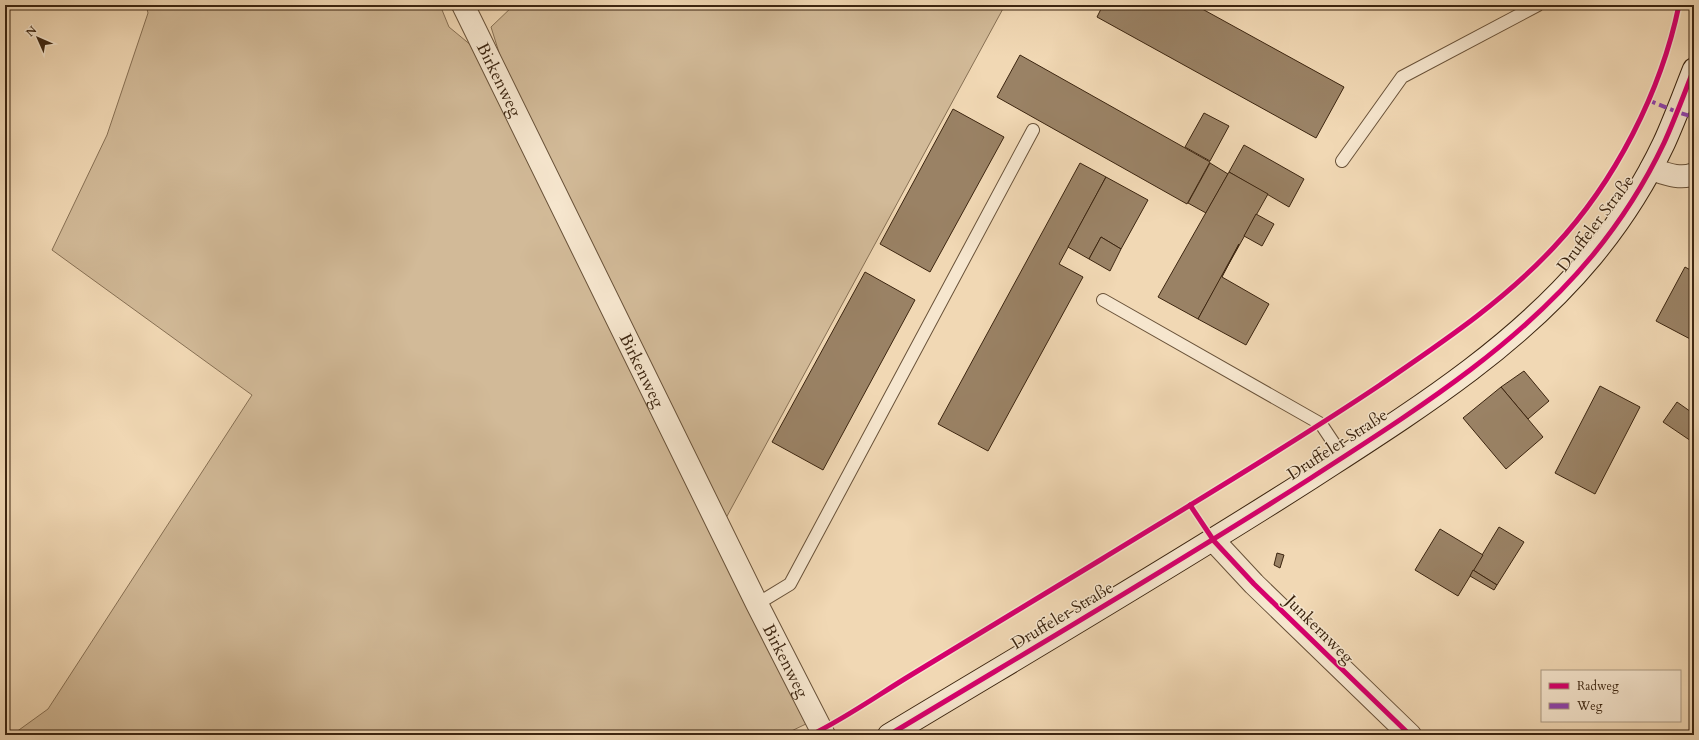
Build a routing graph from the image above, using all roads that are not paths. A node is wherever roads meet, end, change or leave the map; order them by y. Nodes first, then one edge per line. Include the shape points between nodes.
1 (463, 5) edge
2 (1538, 5) edge
3 (1694, 69) edge
4 (1033, 130) dead end
5 (1342, 161) dead end
6 (1651, 169) junction
7 (1694, 174) edge
8 (1103, 300) dead end
9 (1343, 457) junction
10 (1214, 541) junction
11 (757, 604) junction
12 (824, 735) edge
13 (889, 735) edge
14 (1410, 735) edge

1 - 11 street, Birkenweg
2 - 5 lane via 1402,77
3 - 6 street, Druffeler Straße
4 - 11 lane via 790,584
6 - 7 street via 1670,175
6 - 9 street, Druffeler Straße via 1626,210 1592,256 1546,306 1508,342 1447,388
8 - 9 lane via 1322,424
9 - 10 street, Druffeler Straße
10 - 13 street, Druffeler Straße
10 - 14 street, Junkernweg via 1254,584
11 - 12 street, Birkenweg

